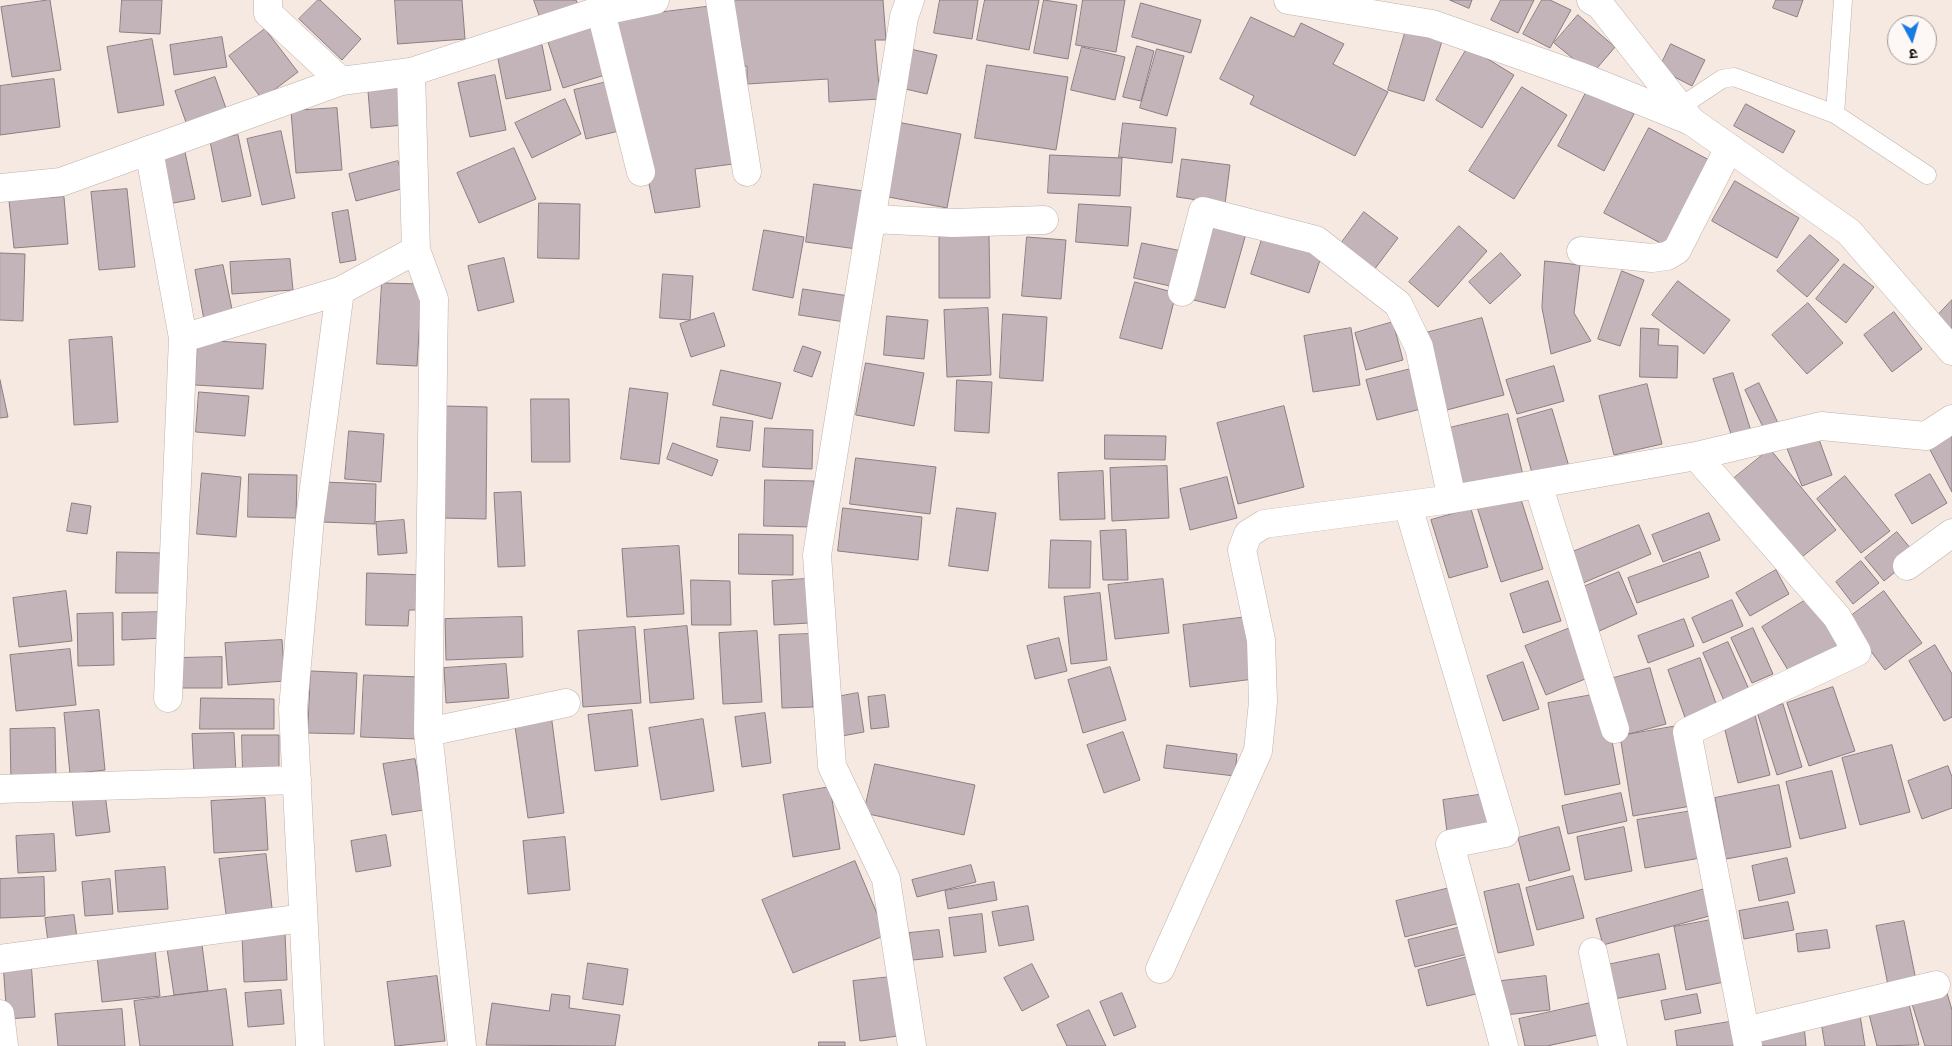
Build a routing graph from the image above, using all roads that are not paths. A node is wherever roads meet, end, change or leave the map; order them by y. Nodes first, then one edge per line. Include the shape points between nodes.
1 (268, 0) edge
2 (655, 0) edge
3 (720, 0) edge
4 (910, 0) edge
5 (1288, 0) edge
6 (1591, 0) edge
7 (1843, 0) edge
8 (601, 12) junction
9 (411, 72) junction
10 (341, 82) junction
11 (1686, 114) junction
12 (1835, 114) junction
13 (1729, 148) junction
14 (148, 150) junction
15 (641, 172) dead end
16 (747, 172) dead end
17 (1927, 175) dead end
18 (0, 188) edge
19 (872, 219) junction
20 (1044, 220) dead end
21 (416, 250) junction
22 (1581, 251) dead end
23 (340, 291) junction
24 (1182, 292) dead end
25 (183, 338) junction
26 (1952, 351) edge
27 (1952, 419) edge
28 (1696, 456) junction
29 (1538, 484) junction
30 (1452, 499) junction
31 (1408, 506) junction
32 (1952, 533) edge
33 (1907, 566) dead end
34 (168, 698) dead end
35 (566, 702) dead end
36 (1615, 729) dead end
37 (428, 732) junction
38 (297, 780) junction
39 (0, 788) edge
40 (303, 918) junction
41 (1594, 952) dead end
42 (0, 959) edge
43 (1160, 969) dead end
44 (1936, 985) dead end
45 (1746, 1038) edge
46 (310, 1046) edge
47 (462, 1046) edge
48 (912, 1046) edge
49 (1504, 1046) edge
50 (1613, 1046) edge

1 - 10 street via 268,13
2 - 8 street
3 - 16 street
4 - 19 street via 904,17
5 - 11 street via 1432,24
6 - 11 street via 1600,5
7 - 12 lane
8 - 9 street
8 - 15 street
9 - 10 street
9 - 21 street
10 - 14 street
11 - 12 lane via 1722,79 1734,77
11 - 13 street
12 - 17 lane
13 - 22 street via 1677,250 1667,256 1652,258
13 - 26 street via 1849,232
14 - 18 street via 61,182
14 - 25 street
19 - 20 street via 953,223
19 - 48 street via 817,555 832,766 886,879
21 - 23 street
21 - 37 street via 434,299
23 - 25 street
23 - 38 street via 310,518 294,709
24 - 30 street via 1203,211 1316,240 1398,304 1419,347
25 - 34 street
27 - 28 street via 1926,436 1821,426
28 - 29 street
28 - 45 street via 1837,617 1857,652 1688,732
29 - 30 street
29 - 36 street
30 - 31 street
31 - 43 street via 1264,524 1248,534 1242,550 1261,640 1263,702 1258,750
31 - 49 street via 1505,834 1450,844
32 - 33 street
35 - 37 street
37 - 47 street
38 - 39 street
38 - 40 street
40 - 42 street
40 - 46 street
41 - 50 street
44 - 45 street

